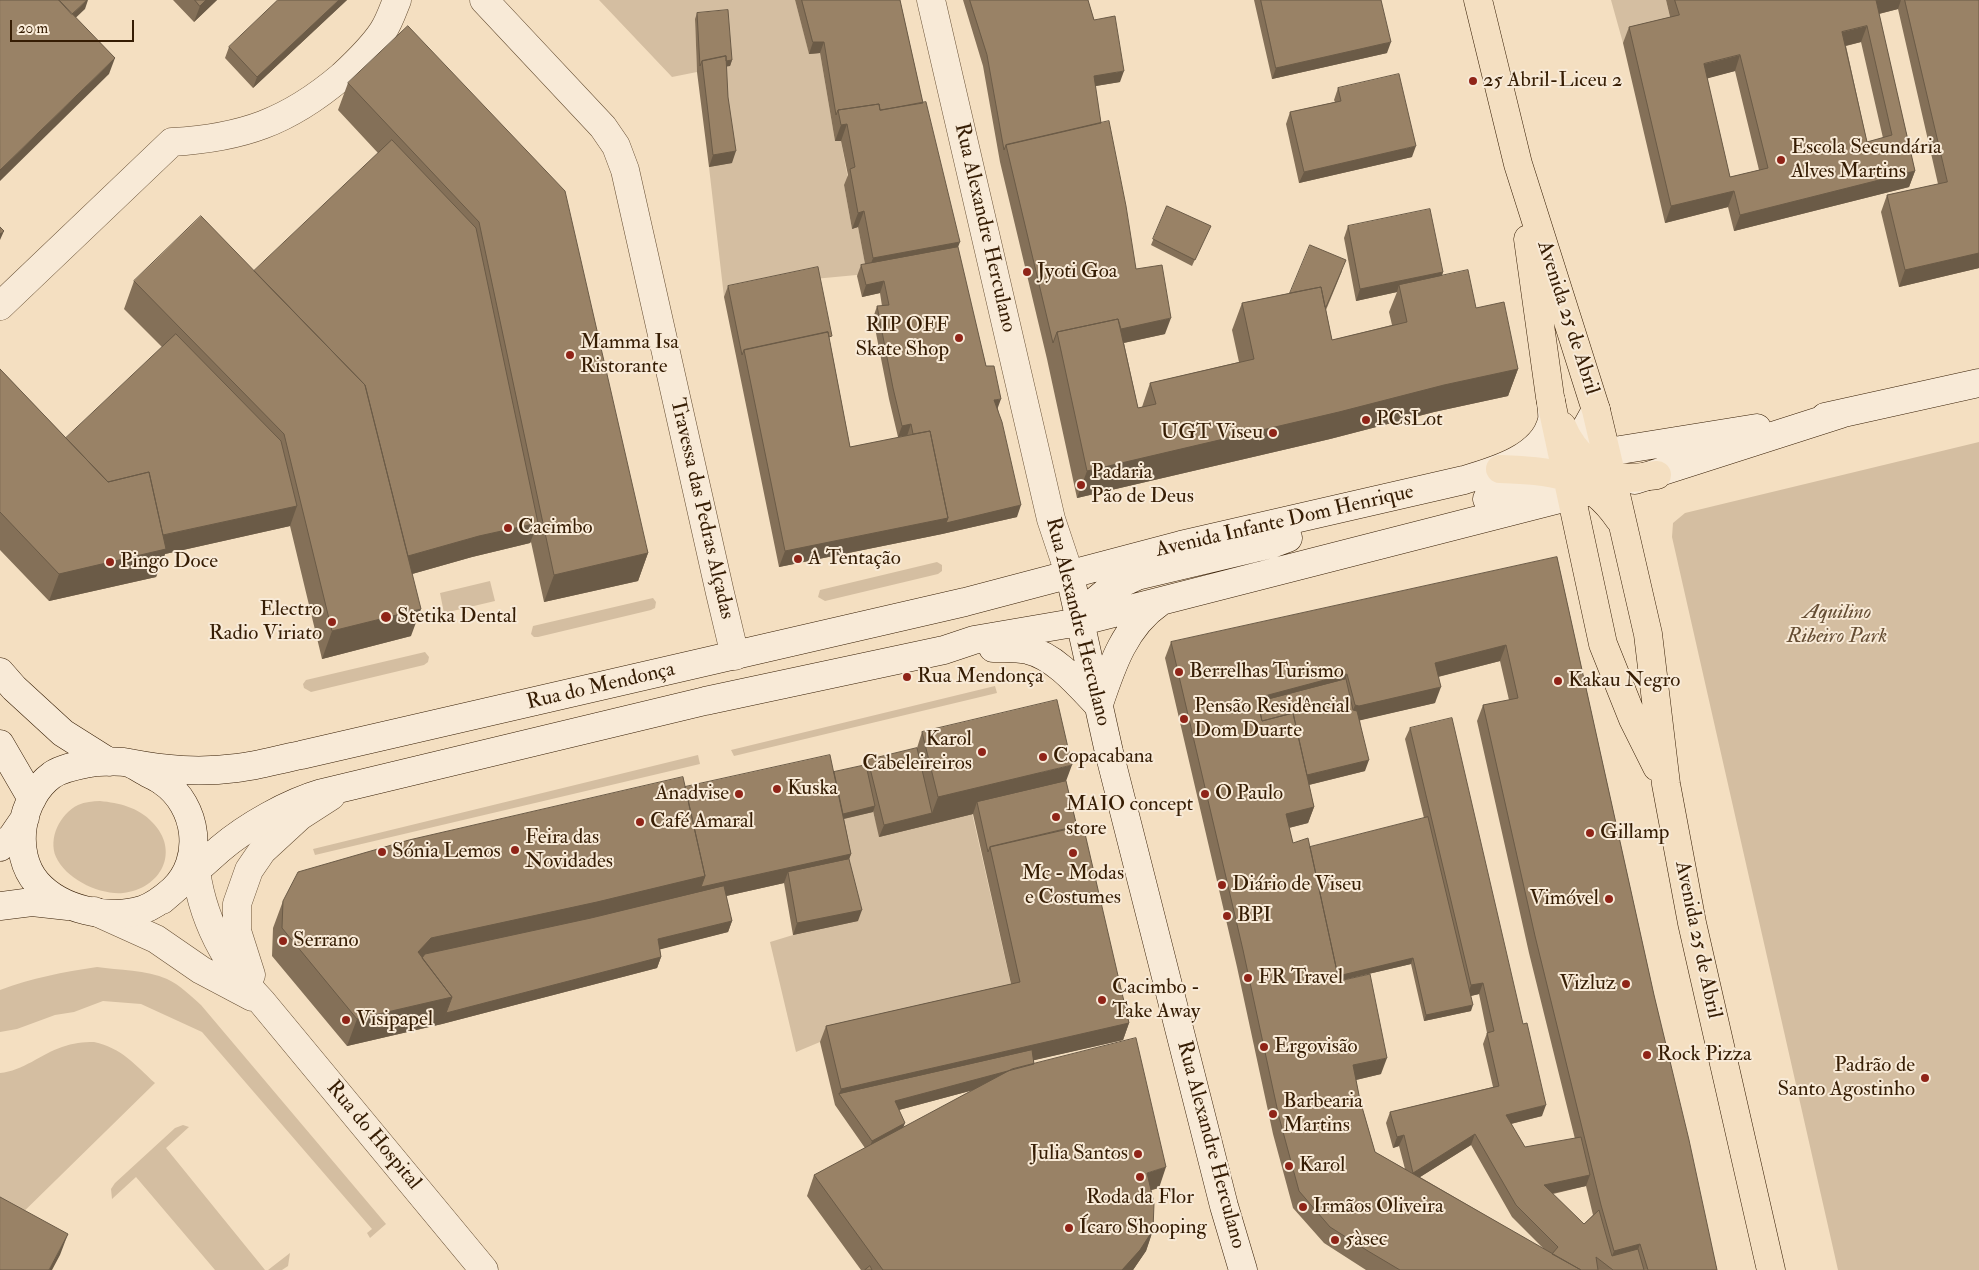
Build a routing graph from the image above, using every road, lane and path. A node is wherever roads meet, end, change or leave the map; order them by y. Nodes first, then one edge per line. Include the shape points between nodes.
1 (397, 0) edge
2 (484, 0) edge
3 (931, 0) edge
4 (1478, 0) edge
5 (1518, 164) junction
6 (0, 306) edge
7 (1979, 383) edge
8 (1550, 397) junction
9 (1596, 410) junction
10 (1841, 414) junction
11 (1654, 445) junction
12 (1500, 469) junction
13 (1583, 471) junction
14 (1657, 475) junction
15 (1540, 504) junction
16 (1351, 506) junction
17 (1622, 524) junction
18 (1582, 545) junction
19 (1280, 570) junction
20 (1070, 576) junction
21 (1161, 600) junction
22 (1080, 622) junction
23 (944, 650) junction
24 (735, 656) junction
25 (0, 672) edge
26 (1098, 705) junction
27 (0, 744) edge
28 (119, 762) junction
29 (1666, 784) junction
30 (347, 786) junction
31 (28, 808) junction
32 (0, 847) edge
33 (195, 860) junction
34 (0, 906) edge
35 (84, 909) junction
36 (262, 1002) junction
37 (484, 1270) edge
38 (1243, 1270) edge
39 (1771, 1270) edge

1 - 6 main road via 383,31 355,64 318,96 258,128 232,135 172,142
2 - 24 main road, Travessa das Pedras Alçadas via 603,127 616,146 625,170
3 - 20 main road, Rua Alexandre Herculano via 1051,519
4 - 5 main road, Avenida 25 de Abril
5 - 8 main road, Avenida 25 de Abril
5 - 9 main road, Avenida 25 de Abril
7 - 10 main road, Avenida Infante Dom Henrique
8 - 12 main road, Avenida Infante Dom Henrique via 1552,419 1544,438 1525,456
8 - 13 main road, Avenida 25 de Abril
9 - 11 main road via 1616,438
9 - 13 main road, Avenida 25 de Abril
10 - 11 main road, Avenida Infante Dom Henrique
10 - 14 main road, Avenida Infante Dom Henrique
11 - 13 main road, Avenida Infante Dom Henrique
12 - 13 main road, Avenida Infante Dom Henrique
12 - 16 main road, Avenida Infante Dom Henrique
13 - 14 main road, Avenida Infante Dom Henrique
13 - 15 main road, Avenida Infante Dom Henrique
13 - 17 main road, Avenida 25 de Abril
13 - 18 main road, Avenida 25 de Abril
13 - 19 main road, Avenida Infante Dom Henrique via 1375,530
14 - 17 main road via 1634,488 1627,497
15 - 18 main road via 1564,516
15 - 19 main road, Avenida Infante Dom Henrique
16 - 20 main road, Avenida Infante Dom Henrique via 1181,545
16 - 22 main road via 1305,531 1272,544 1136,576 1111,588 1093,602
17 - 29 main road, Avenida 25 de Abril via 1648,634
18 - 29 main road, Avenida 25 de Abril via 1603,644 1633,719
19 - 21 main road, Avenida Infante Dom Henrique
20 - 22 main road, Rua Alexandre Herculano
20 - 24 main road, Rua do Mendonça
21 - 22 main road, Avenida Infante Dom Henrique
21 - 26 main road via 1146,611 1127,636
22 - 23 main road, Rua do Mendonça via 974,640
22 - 26 main road, Rua Alexandre Herculano
23 - 26 main road, Rua do Mendonça via 1012,647 1030,650 1070,676
23 - 30 main road, Rua do Mendonça via 704,701
24 - 28 main road, Rua do Mendonça via 237,768 166,770
25 - 28 main road via 63,733
26 - 38 main road, Rua Alexandre Herculano
27 - 31 main road
28 - 31 main road via 95,762 53,774 35,792
28 - 33 main road via 164,781 177,796 192,824
29 - 39 main road, Avenida 25 de Abril via 1692,923
30 - 33 main road via 311,796 279,810 221,848
30 - 36 main road, Rua do Mendonça via 300,816 262,851 249,870 237,904 236,931
31 - 32 main road via 12,837
31 - 35 main road via 22,832 25,863 36,882 54,898
33 - 35 main road via 176,887 162,900 140,910 115,913
33 - 36 main road, Rua do Hospital via 203,903 219,943 242,981
34 - 35 main road via 32,902
35 - 36 main road, Rua do Hospital via 156,940 201,970
36 - 37 main road, Rua do Hospital

